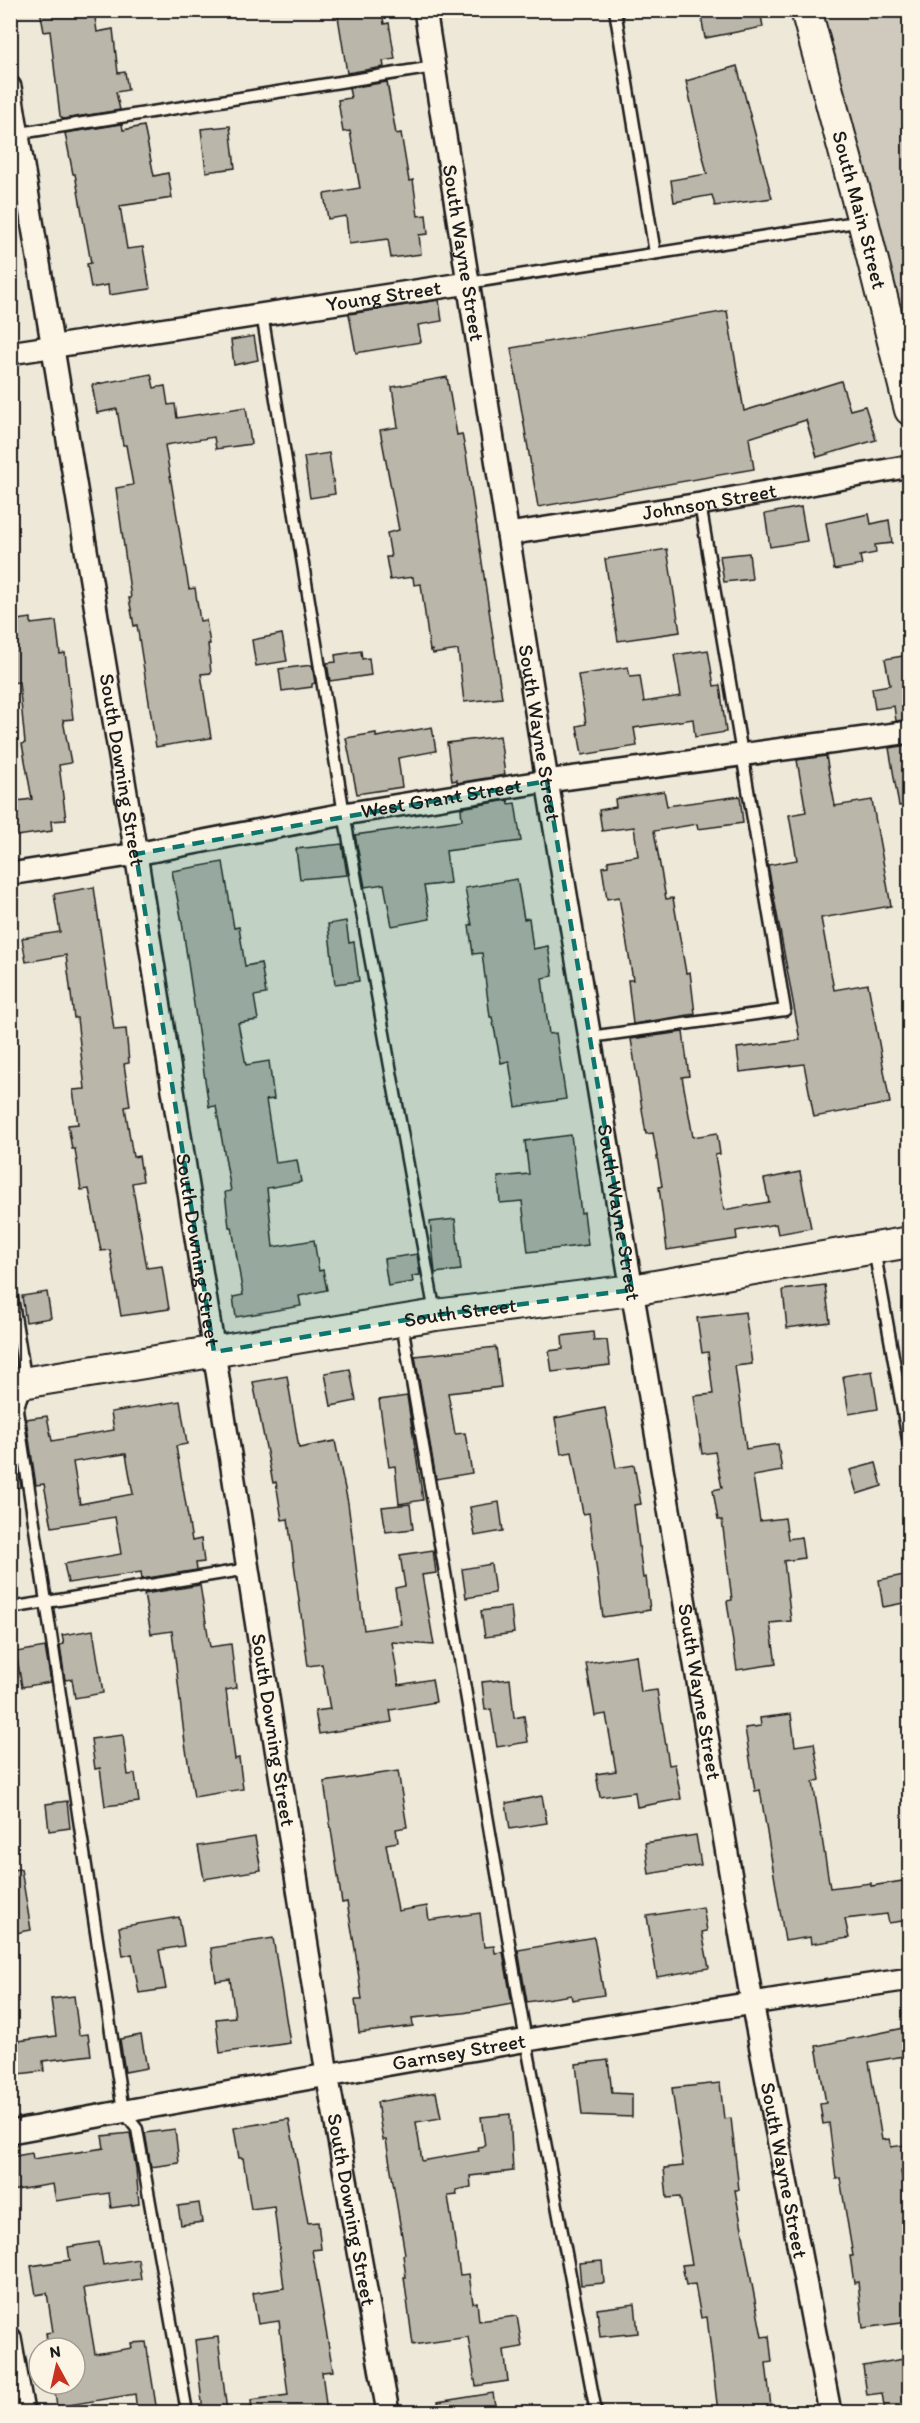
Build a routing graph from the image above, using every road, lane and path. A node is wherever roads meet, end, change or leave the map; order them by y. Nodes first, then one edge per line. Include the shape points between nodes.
1 (425, 10) edge
2 (615, 10) edge
3 (806, 10) edge
4 (434, 67) junction
5 (10, 87) edge
6 (14, 134) edge
7 (862, 221) junction
8 (655, 253) junction
9 (468, 282) junction
10 (262, 314) junction
11 (53, 346) junction
12 (10, 353) edge
13 (909, 410) edge
14 (909, 466) edge
15 (700, 504) junction
16 (508, 534) junction
17 (909, 732) edge
18 (743, 754) junction
19 (547, 781) junction
20 (344, 814) junction
21 (136, 854) junction
22 (10, 874) edge
23 (590, 1036) junction
24 (909, 1242) edge
25 (874, 1248) junction
26 (10, 1285) edge
27 (632, 1290) junction
28 (436, 1315) junction
29 (402, 1321) junction
30 (214, 1352) junction
31 (18, 1384) edge
32 (909, 1451) edge
33 (248, 1569) junction
34 (46, 1603) junction
35 (10, 1608) edge
36 (909, 1979) edge
37 (752, 2002) junction
38 (526, 2041) junction
39 (327, 2074) junction
40 (123, 2111) junction
41 (10, 2132) edge
42 (10, 2337) edge
43 (23, 2412) edge
44 (187, 2412) edge
45 (388, 2412) edge
46 (596, 2412) edge
47 (830, 2412) edge

1 - 4 street, South Wayne Street
2 - 8 lane
3 - 7 street, South Main Street
4 - 6 lane
4 - 9 street, South Wayne Street
5 - 6 street, South Downing Street
6 - 11 street, South Downing Street
7 - 8 lane, Young Street
7 - 13 street, South Main Street
8 - 9 lane, Young Street
9 - 10 street, Young Street
9 - 16 street, South Wayne Street
10 - 11 street, Young Street
10 - 20 lane
11 - 12 street, Young Street
11 - 21 street, South Downing Street
14 - 15 street, Johnson Street
15 - 16 street, Johnson Street
15 - 18 lane
16 - 19 street, South Wayne Street
17 - 18 street, West Grant Street
18 - 19 street, West Grant Street
18 - 23 lane via 785,1010
19 - 20 street, West Grant Street
19 - 23 street, South Wayne Street
20 - 21 street, West Grant Street
20 - 28 lane
21 - 22 street, West Grant Street
21 - 30 street, South Downing Street
23 - 27 street, South Wayne Street
24 - 25 street, South Street
25 - 27 street, South Street
25 - 32 lane
26 - 31 lane
27 - 28 street, South Street
27 - 37 street, South Wayne Street
28 - 29 street, South Street
29 - 30 street, South Street
29 - 38 lane
30 - 31 street, South Street
30 - 33 street, South Downing Street
31 - 34 lane via 17,1410
33 - 34 lane
33 - 39 street, South Downing Street
34 - 35 lane
34 - 40 lane
36 - 37 street, Garnsey Street
37 - 38 street, Garnsey Street
37 - 47 street, South Wayne Street
38 - 39 street, Garnsey Street
38 - 46 lane
39 - 40 street, Garnsey Street
39 - 45 street, South Downing Street
40 - 41 street, Garnsey Street
40 - 44 lane via 137,2129
42 - 43 street

